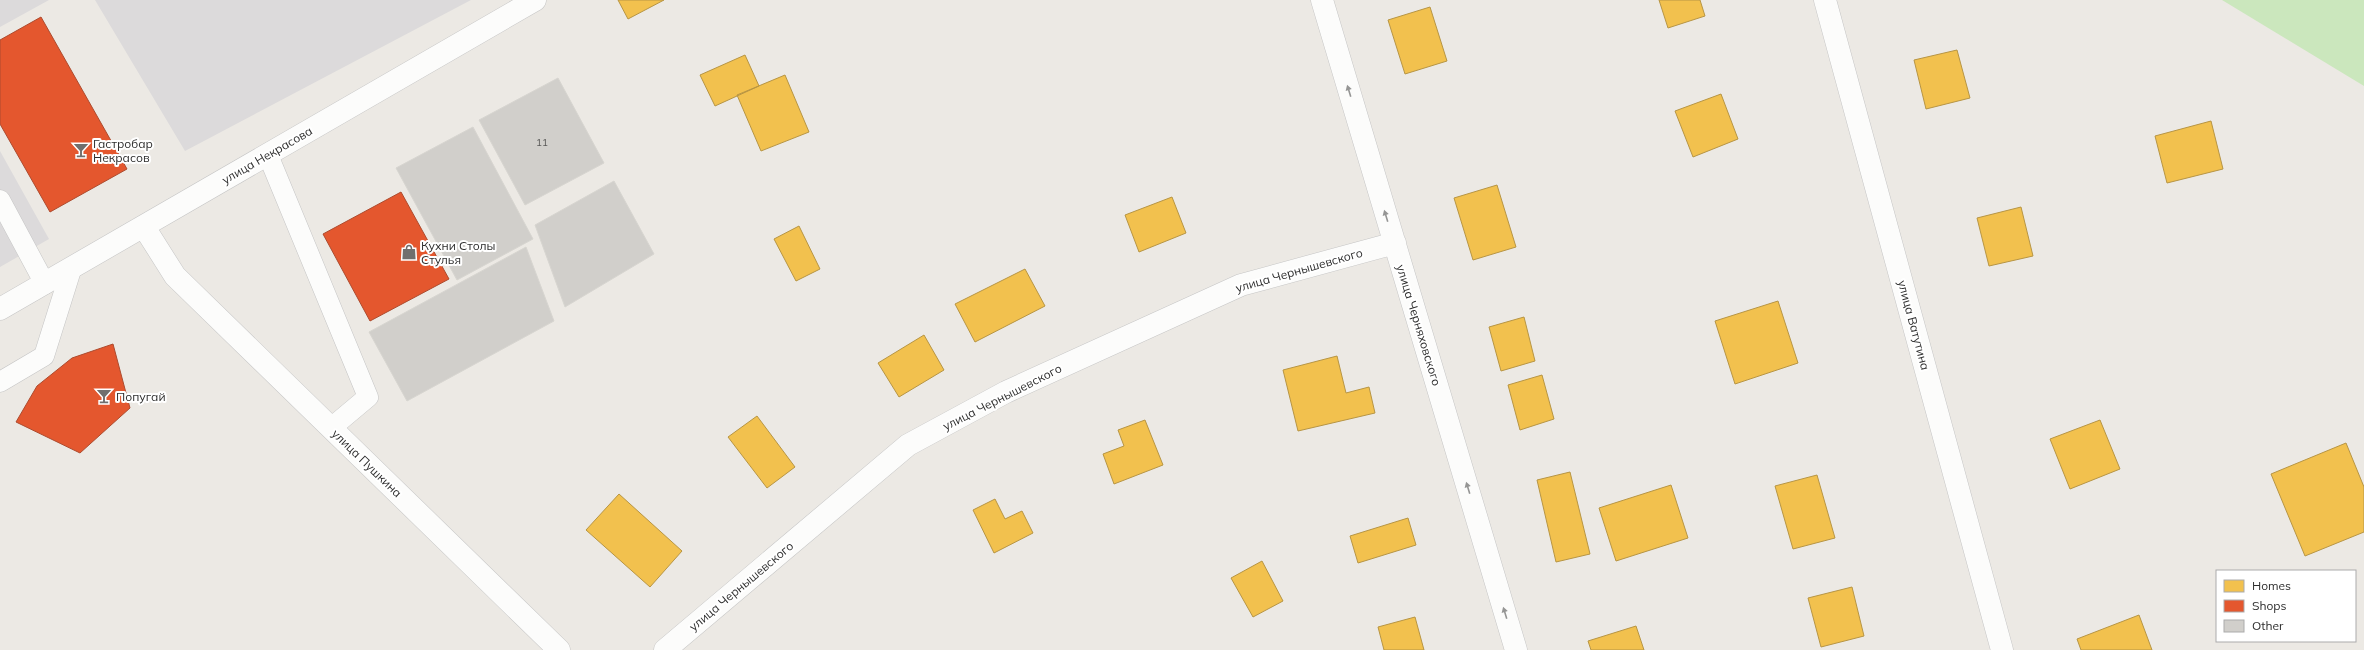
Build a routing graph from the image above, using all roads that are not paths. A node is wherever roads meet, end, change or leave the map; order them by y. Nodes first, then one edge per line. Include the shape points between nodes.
1 (534, 0) edge
2 (1322, 0) edge
3 (1825, 0) edge
4 (268, 155) junction
5 (0, 200) edge
6 (144, 227) junction
7 (1395, 243) junction
8 (71, 270) junction
9 (45, 284) junction
10 (0, 309) edge
11 (0, 382) edge
12 (331, 428) junction
13 (560, 650) edge
14 (665, 650) edge
15 (1516, 650) edge
16 (2002, 650) edge

1 - 4 street, улица Некрасова
7 -> 2 street, улица Черняховского
3 - 16 street, улица Ватутина
4 - 6 street, улица Некрасова
4 - 12 lane via 368,397
5 - 9 lane
6 - 8 street, улица Некрасова
6 - 12 street, улица Пушкина via 175,276
7 - 14 street, улица Чернышевского via 1241,285 1006,392 908,445
15 -> 7 street, улица Черняховского
8 - 9 street, улица Некрасова
8 - 11 lane via 44,356
9 - 10 street, улица Некрасова
12 - 13 street, улица Пушкина

